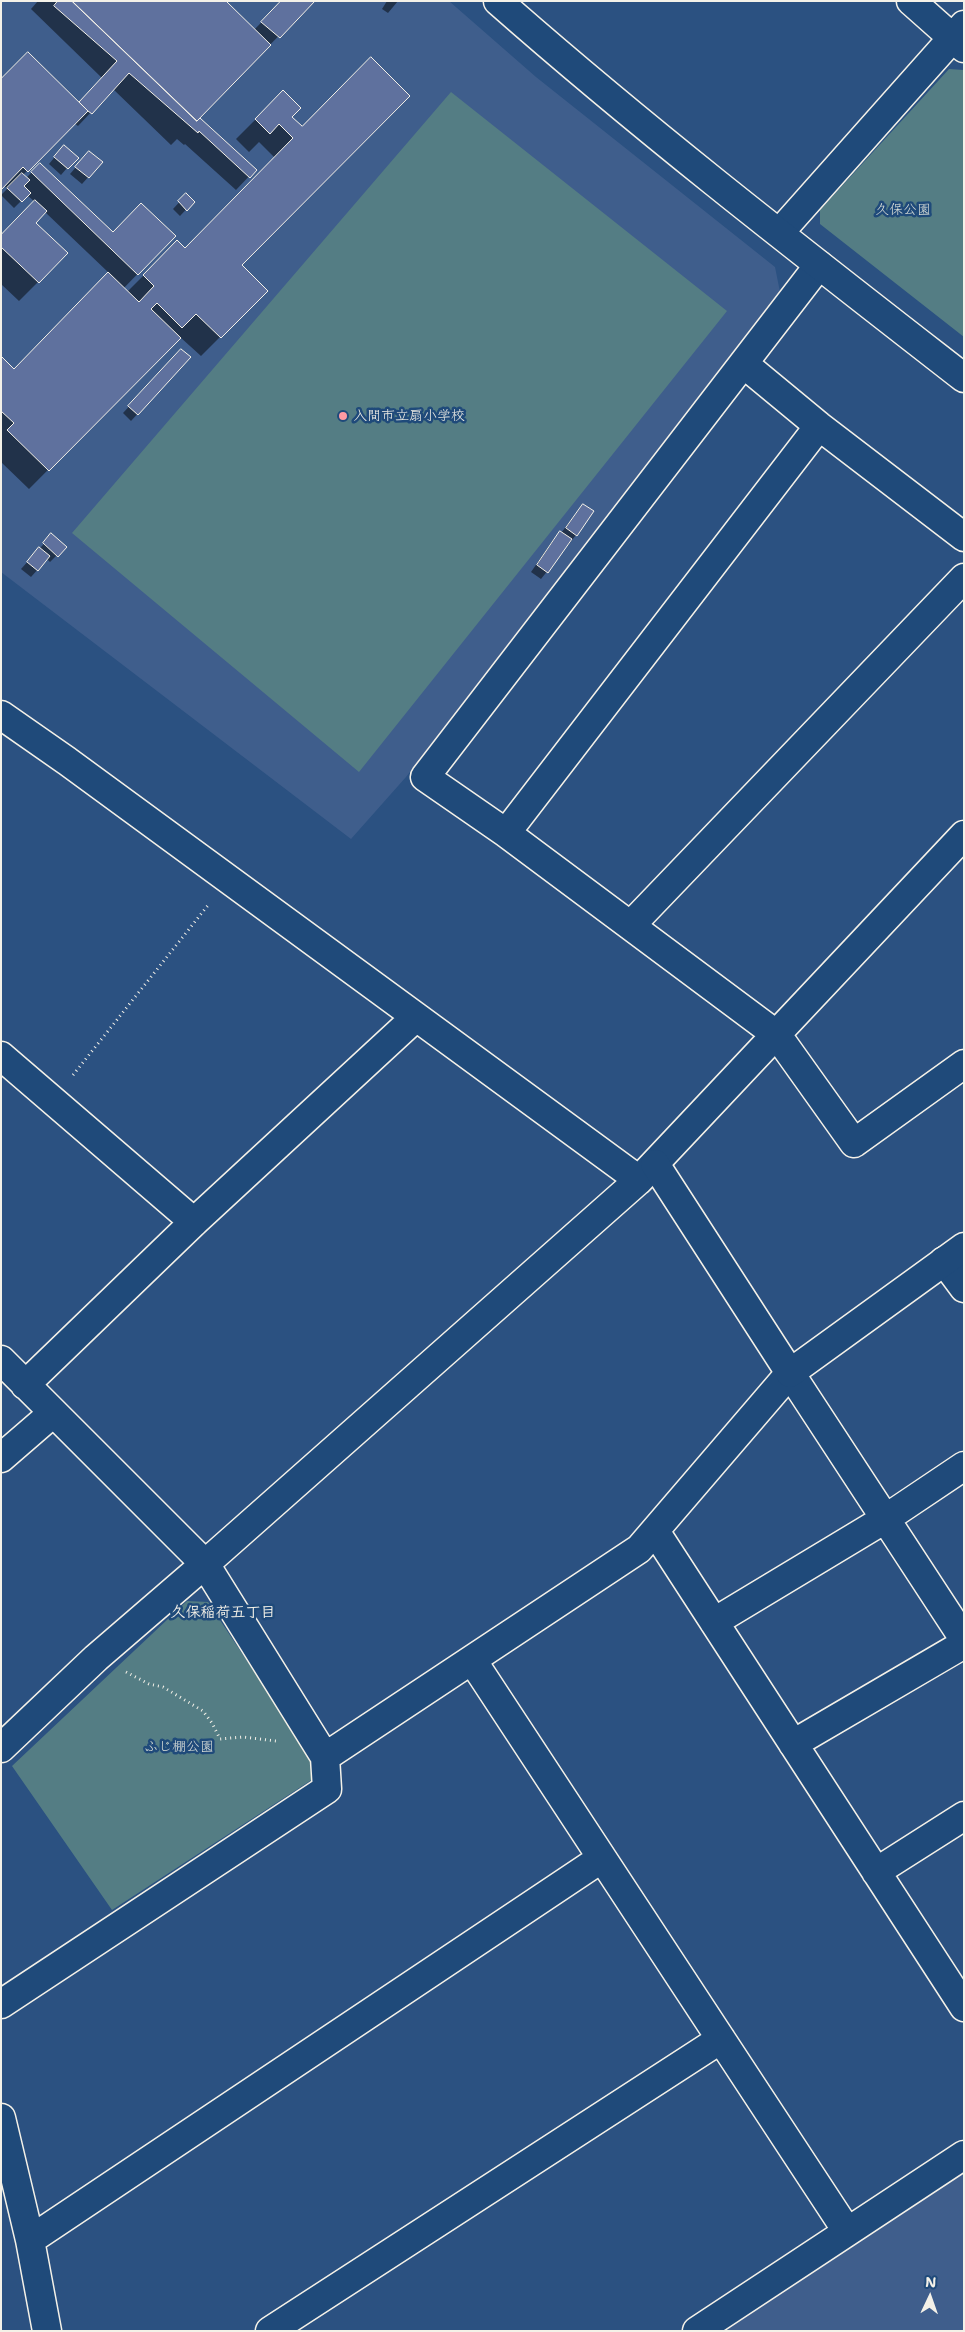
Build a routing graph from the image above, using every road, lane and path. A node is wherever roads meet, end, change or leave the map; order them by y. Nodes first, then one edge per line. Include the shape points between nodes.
1 (498, 1) edge
2 (911, 1) edge
3 (960, 37) edge
4 (780, 232) junction
5 (819, 266) junction
6 (744, 364) junction
7 (964, 378) edge
8 (819, 426) junction
9 (964, 537) edge
10 (964, 578) edge
11 (1, 715) edge
12 (506, 833) junction
13 (964, 835) edge
14 (228, 880) junction
15 (631, 925) junction
16 (416, 1018) junction
17 (777, 1035) junction
18 (1, 1056) edge
19 (964, 1064) edge
20 (54, 1101) junction
21 (647, 1172) junction
22 (194, 1222) junction
23 (954, 1254) edge
24 (964, 1288) edge
25 (1, 1360) edge
26 (790, 1373) junction
27 (25, 1385) junction
28 (53, 1413) junction
29 (1, 1458) edge
30 (964, 1466) edge
31 (885, 1519) junction
32 (655, 1531) junction
33 (205, 1564) junction
34 (714, 1622) junction
35 (964, 1639) edge
36 (964, 1644) edge
37 (96, 1658) junction
38 (472, 1660) junction
39 (793, 1744) junction
40 (1, 1748) edge
41 (322, 1751) junction
42 (964, 1816) edge
43 (602, 1858) junction
44 (876, 1872) junction
45 (960, 1995) edge
46 (1, 2004) edge
47 (721, 2040) junction
48 (1, 2118) edge
49 (964, 2155) edge
50 (847, 2231) junction
51 (30, 2240) junction
52 (47, 2331) edge
53 (270, 2331) edge
54 (697, 2331) edge

1 - 4 street via 596,88
2 - 3 street
3 - 4 street
4 - 5 street
5 - 6 street
5 - 7 street
6 - 8 street
6 - 12 street via 425,777
8 - 9 street
8 - 12 street
10 - 15 street
11 - 14 street
12 - 15 street
13 - 17 street
14 - 16 street
14 - 20 path
15 - 17 street
16 - 21 street
16 - 22 street
17 - 19 street via 854,1143
17 - 21 street
18 - 20 street
20 - 22 street
21 - 26 street
21 - 33 street
22 - 27 street
23 - 24 street
23 - 26 street
25 - 27 street
26 - 31 street
26 - 32 street
27 - 28 street
28 - 29 street
28 - 33 street
30 - 31 street
31 - 34 street
31 - 35 street
32 - 34 street
32 - 38 street via 639,1549
33 - 37 street
33 - 41 street
34 - 39 street
36 - 39 street
37 - 40 street
37 - 41 path via 149,1684 163,1687 203,1711 220,1739 243,1737
38 - 41 street
38 - 43 street
39 - 44 street
41 - 46 street via 327,1790
42 - 44 street
43 - 47 street
43 - 51 street
44 - 45 street
47 - 50 street
47 - 53 street
48 - 51 street
49 - 50 street
50 - 54 street
51 - 52 street

